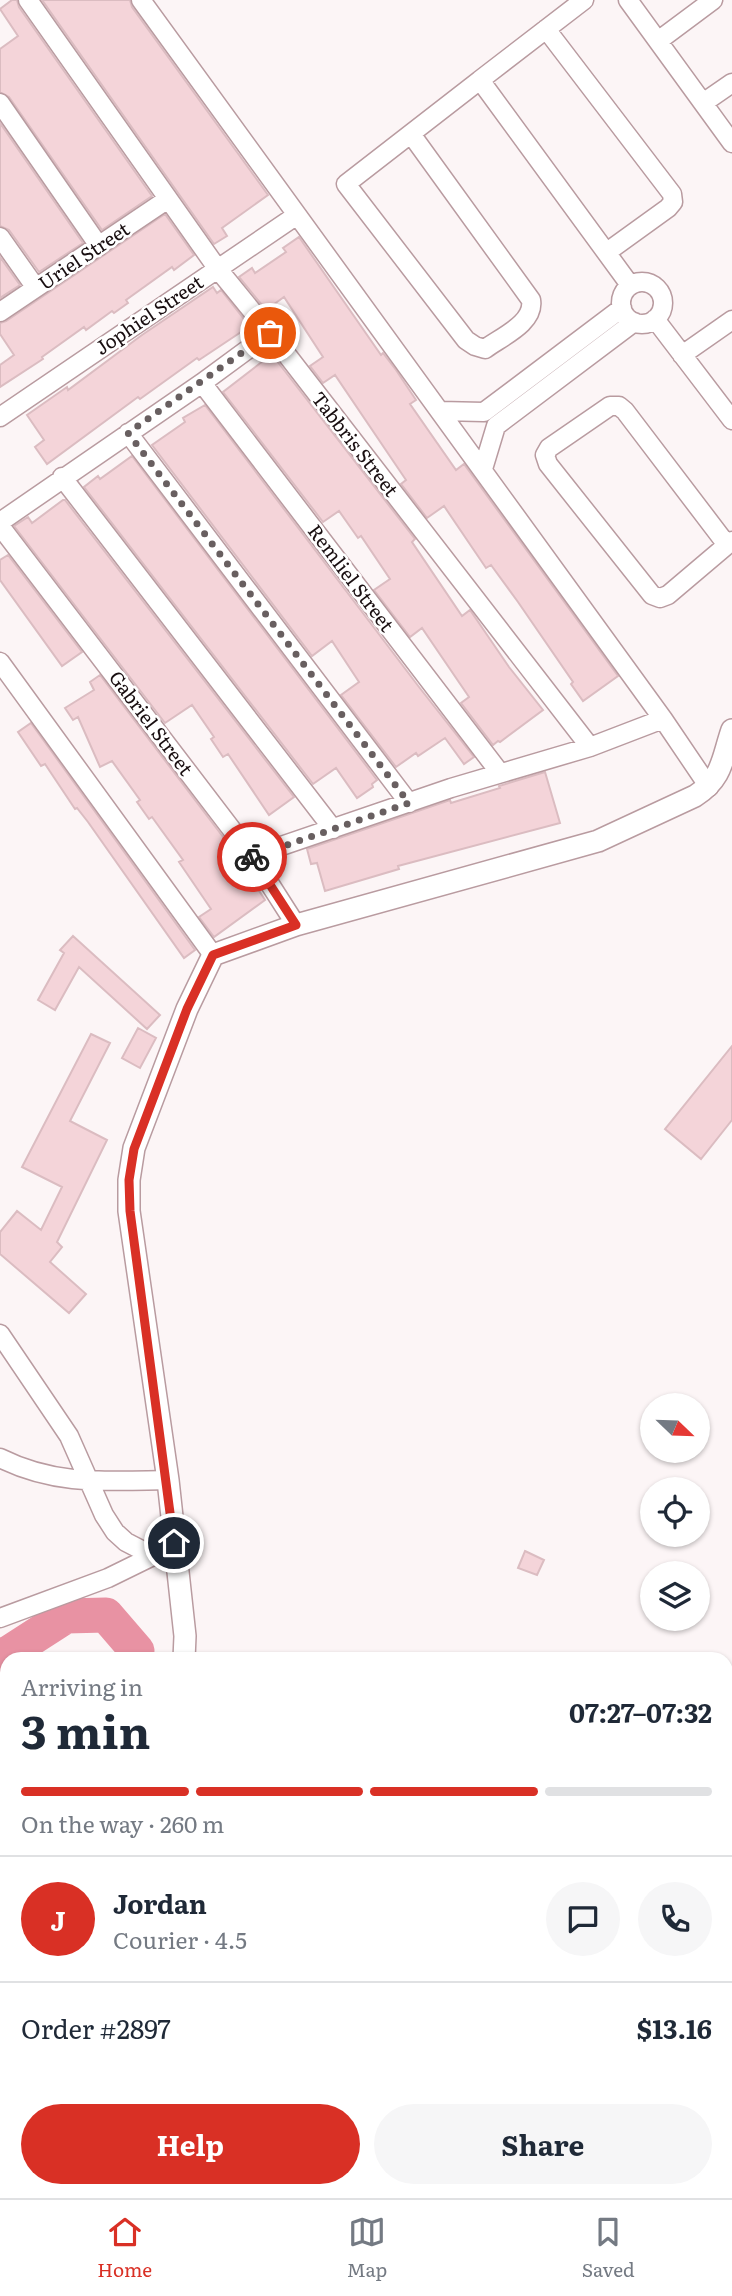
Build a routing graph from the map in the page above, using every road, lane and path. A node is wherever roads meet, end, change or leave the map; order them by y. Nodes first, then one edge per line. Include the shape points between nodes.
1 (28, 0) edge
2 (141, 0) edge
3 (584, 0) edge
4 (628, 0) edge
5 (713, 0) edge
6 (546, 29) junction
7 (658, 41) junction
8 (480, 80) junction
9 (732, 83) edge
10 (0, 103) edge
11 (703, 103) junction
12 (411, 134) junction
13 (732, 143) edge
14 (168, 199) junction
15 (297, 215) junction
16 (0, 237) edge
17 (99, 246) junction
18 (607, 252) junction
19 (217, 268) junction
20 (630, 285) junction
21 (36, 288) junction
22 (0, 312) edge
23 (628, 315) junction
24 (655, 319) junction
25 (732, 320) edge
26 (270, 333) junction
27 (682, 355) junction
28 (202, 383) junction
29 (440, 411) junction
30 (484, 412) junction
31 (0, 416) edge
32 (732, 420) edge
33 (496, 426) junction
34 (128, 433) junction
35 (483, 469) junction
36 (62, 477) junction
37 (0, 524) edge
38 (730, 543) edge
39 (0, 662) edge
40 (663, 719) junction
41 (732, 730) edge
42 (590, 747) junction
43 (500, 773) junction
44 (709, 788) junction
45 (409, 803) junction
46 (333, 829) junction
47 (252, 856) junction
48 (296, 925) junction
49 (213, 955) junction
50 (0, 1334) edge
51 (0, 1458) edge
52 (167, 1480) junction
53 (91, 1482) junction
54 (174, 1543) junction
55 (153, 1556) junction
56 (0, 1618) edge
57 (184, 1652) edge

1 - 14 street, Tabbris Street
2 - 15 street
3 - 6 street
4 - 7 street
5 - 7 street
6 - 8 street
6 - 18 street via 673,194 668,208
7 - 11 street
8 - 12 street
8 - 18 street
9 - 11 street
10 - 17 street
11 - 13 street
12 - 12 street via 346,184 466,340 485,349 528,318 531,300
14 - 17 street, Uriel Street
14 - 19 street, Tabbris Street
15 - 19 street, Jophiel Street
15 - 29 street
16 - 21 street
17 - 21 street, Uriel Street
18 - 20 street
19 - 26 street, Tabbris Street
19 - 31 street, Jophiel Street
20 - 23 street via 623,293
20 - 24 street via 646,281 661,291 662,310
21 - 22 street, Uriel Street
23 - 24 street via 649,323
23 - 30 street
23 - 33 street
24 - 27 street
25 - 27 street
26 - 28 street
26 - 42 street, Tabbris Street
27 - 32 street
28 - 34 street
28 - 43 street, Remliel Street
29 - 30 street
29 - 35 street
30 - 33 street
33 - 35 street
34 - 36 street
34 - 45 street
35 - 40 street
36 - 37 street
36 - 46 street
37 - 47 street, Gabriel Street
38 - 38 street via 668,596 652,595 545,455 610,406 619,406
39 - 49 street
40 - 42 street
40 - 44 street
41 - 44 street via 726,757
42 - 43 street
43 - 45 street
44 - 48 street via 598,841
45 - 46 street
46 - 47 street
47 - 48 street, Gabriel Street
48 - 49 street
49 - 52 street via 187,1009 134,1149 129,1180
50 - 53 street via 69,1436
51 - 53 street via 33,1473
52 - 53 street
52 - 54 street
53 - 55 street via 115,1532
54 - 55 street
54 - 57 street
55 - 56 street via 61,1598

